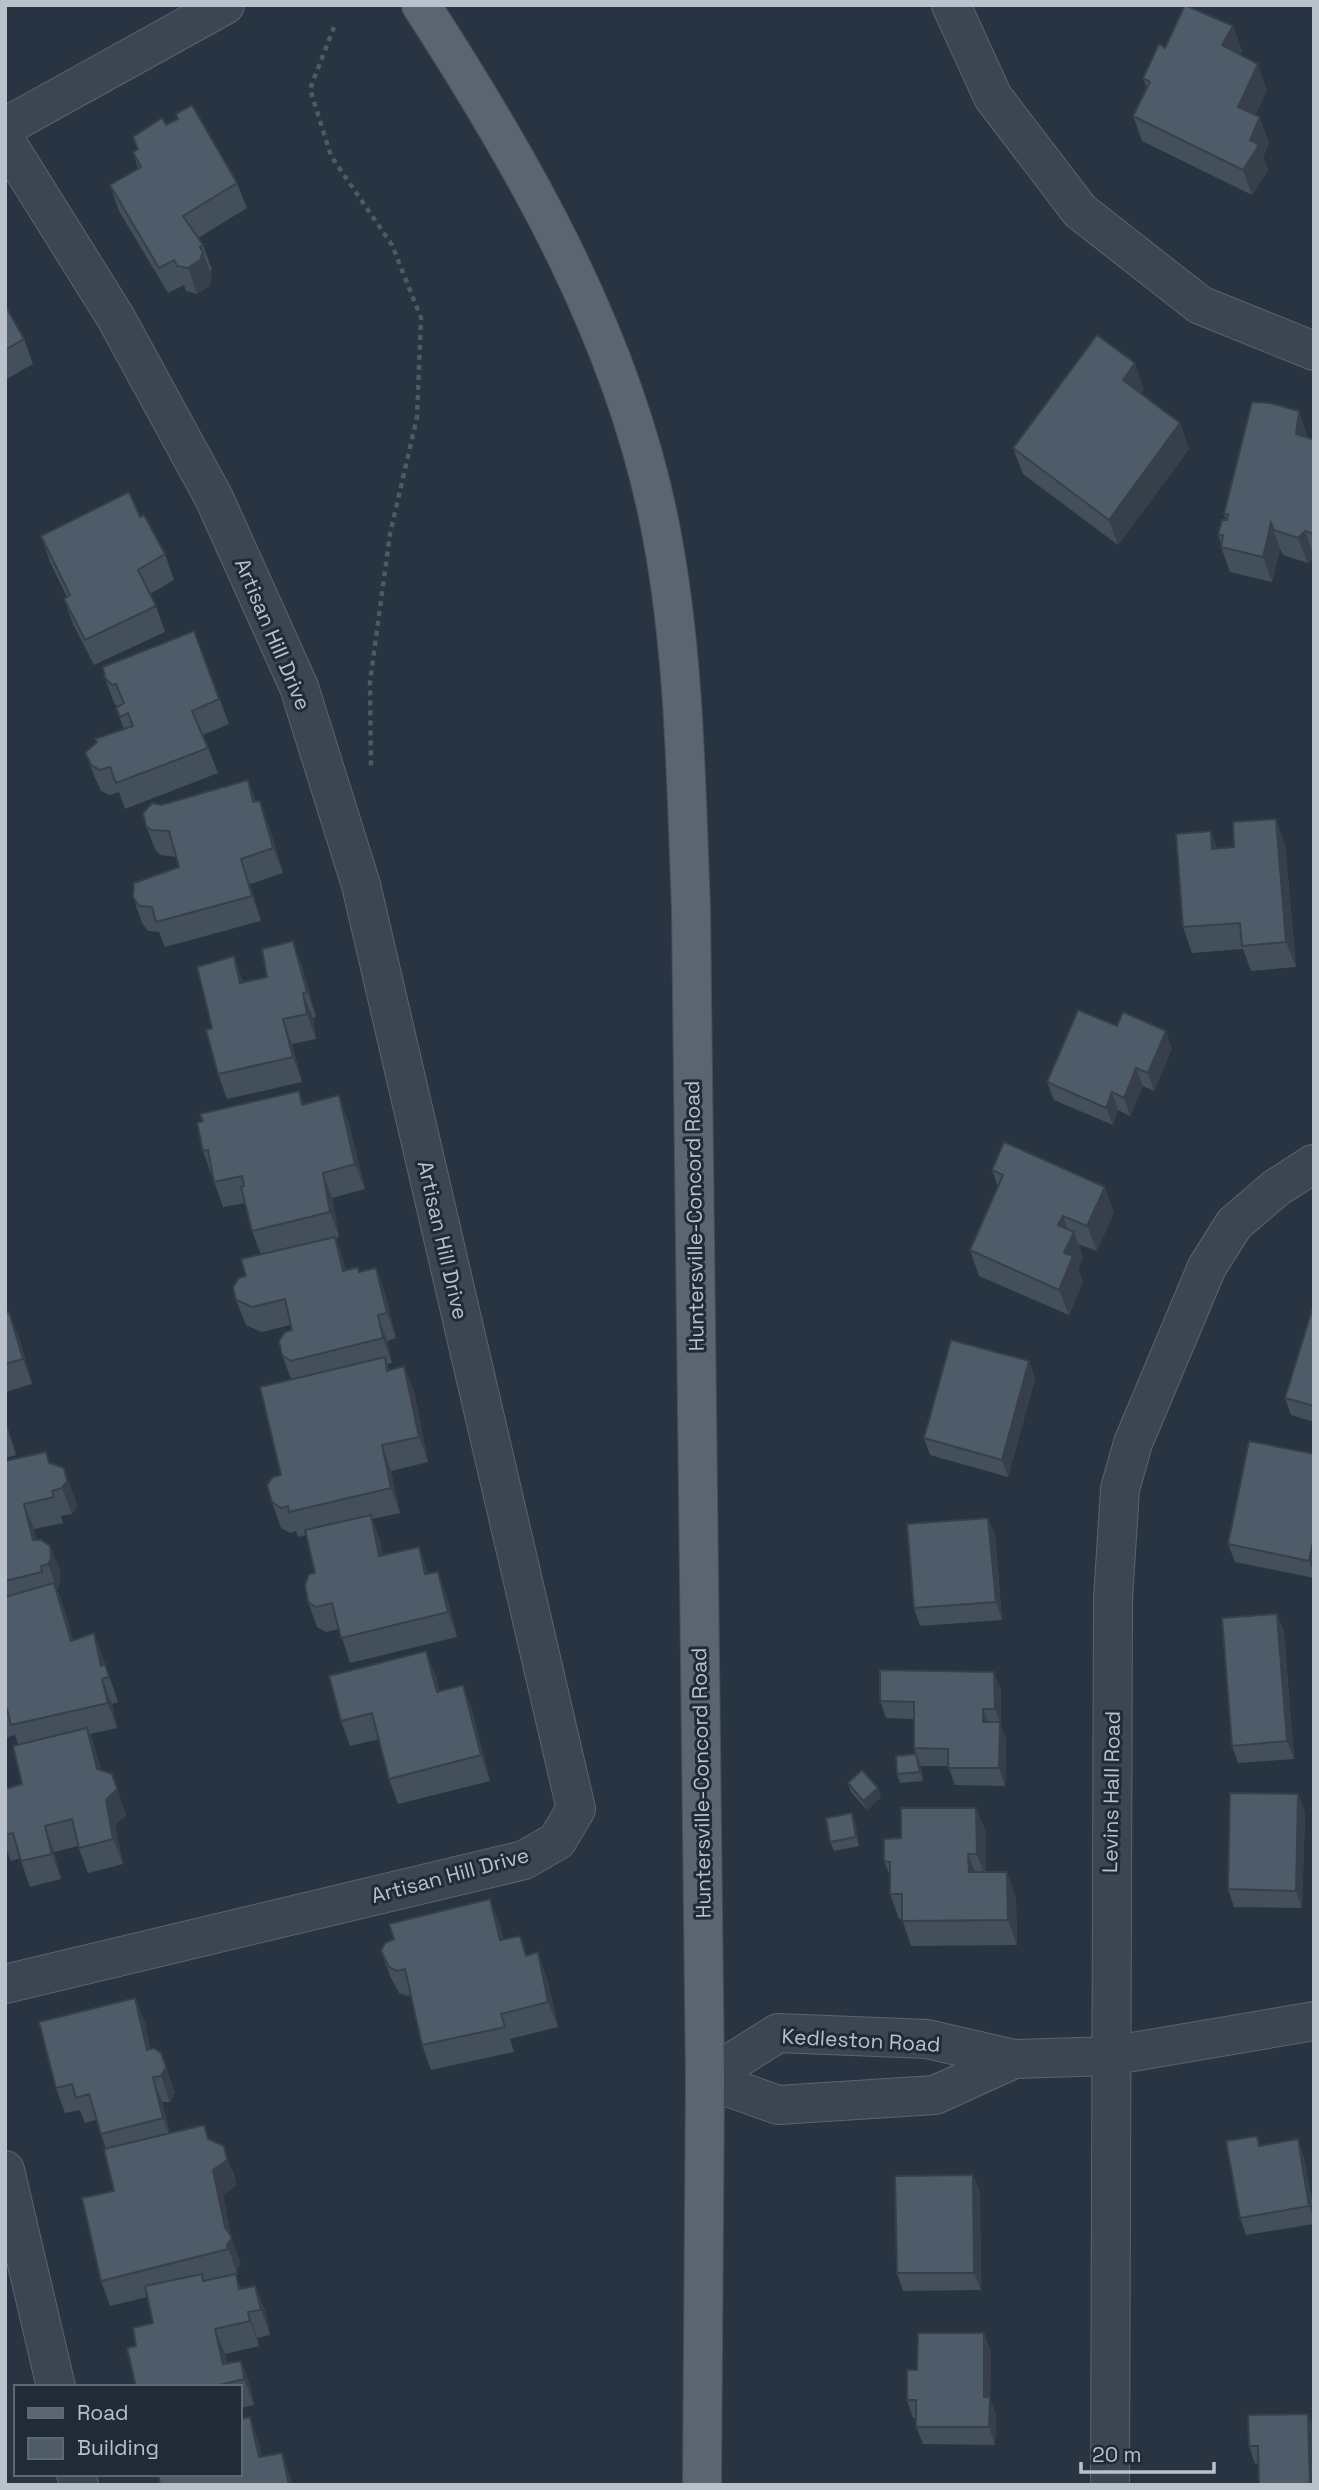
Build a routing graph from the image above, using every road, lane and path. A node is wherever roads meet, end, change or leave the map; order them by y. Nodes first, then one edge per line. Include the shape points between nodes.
1 (173, 5) edge
2 (225, 5) edge
3 (421, 5) edge
4 (951, 5) edge
5 (334, 27) dead end
6 (147, 50) junction
7 (5, 127) edge
8 (5, 140) edge
9 (1313, 349) edge
10 (371, 779) dead end
11 (1313, 1164) edge
12 (5, 1984) edge
13 (1314, 2021) edge
14 (1109, 2056) junction
15 (1014, 2059) junction
16 (705, 2078) junction
17 (5, 2170) edge
18 (56, 2385) edge
19 (702, 2485) edge
20 (1110, 2485) edge

1 - 6 street
2 - 6 street
3 - 16 main road, Huntersville-Concord Road via 486,106 559,238 625,397 662,536 675,629 684,715 691,909
4 - 9 street via 993,97 1080,211 1200,305
5 - 10 path via 310,89 331,156 392,245 421,318 417,417 390,534 370,682
6 - 7 street
8 - 12 street, Artisan Hill Drive via 116,318 214,498 299,687 361,885 576,1810 557,1841 524,1860
11 - 14 street, Levins Hall Road via 1234,1224 1208,1267 1133,1443 1120,1489 1113,1599
13 - 14 street, Kedleston Road
14 - 15 street, Kedleston Road
14 - 20 street, Levins Hall Road
15 - 16 street, Kedleston Road via 935,2095 909,2097 778,2105
15 - 16 street, Kedleston Road via 927,2039 778,2033
16 - 19 main road, Huntersville-Concord Road
17 - 18 street

